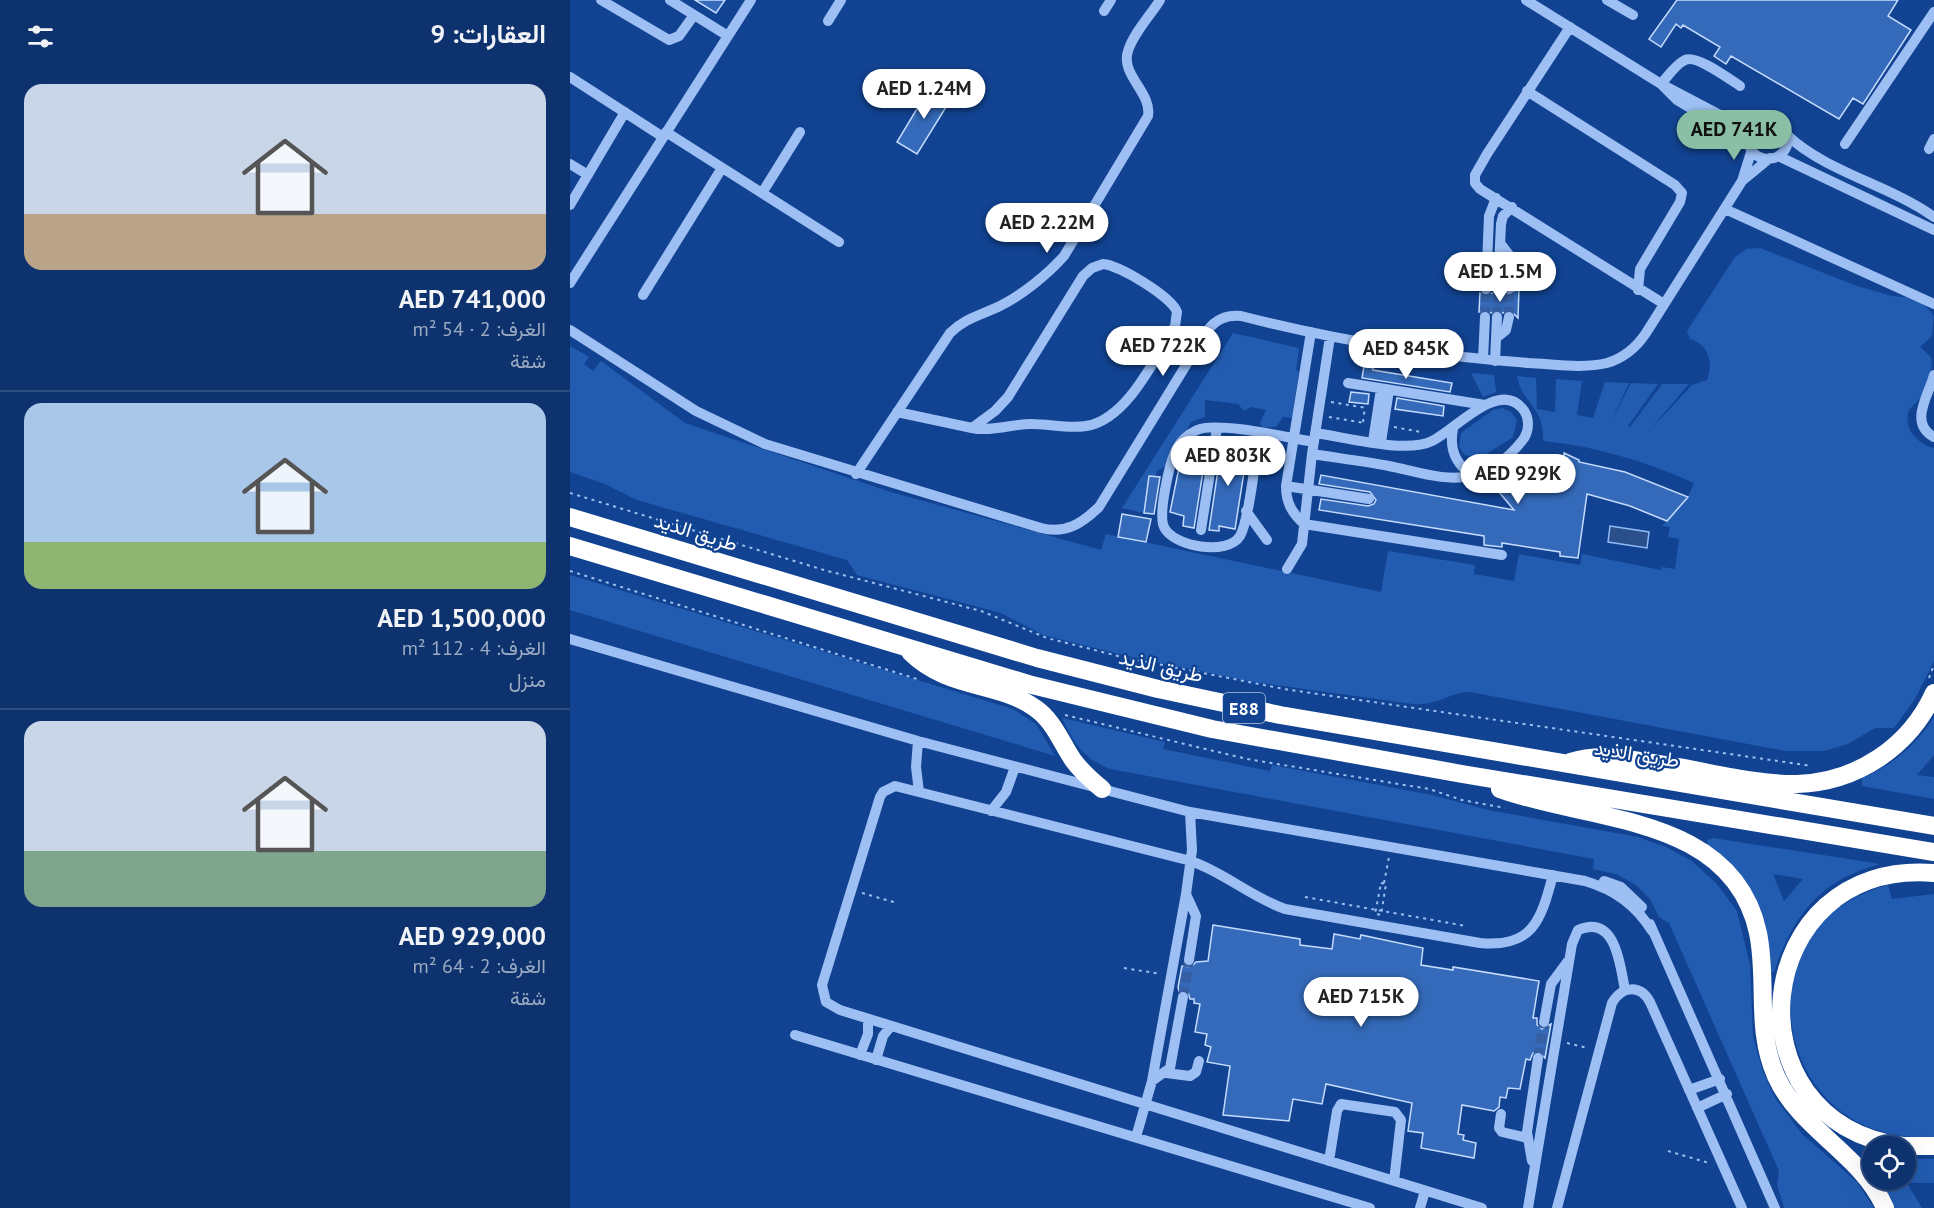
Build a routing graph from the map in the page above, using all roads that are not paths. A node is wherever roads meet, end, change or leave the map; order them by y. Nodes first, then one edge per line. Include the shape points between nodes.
1 (600, 0) edge
2 (670, 0) edge
3 (751, 0) edge
4 (841, 0) edge
5 (1111, 0) edge
6 (1160, 0) edge
7 (1526, 0) edge
8 (1607, 0) edge
9 (1104, 11) dead end
10 (1934, 13) edge
11 (694, 15) junction
12 (1633, 15) dead end
13 (828, 21) dead end
14 (1570, 27) junction
15 (728, 36) junction
16 (570, 77) edge
17 (1661, 84) junction
18 (1740, 86) dead end
19 (1527, 91) junction
20 (625, 112) junction
21 (1759, 121) junction
22 (800, 132) dead end
23 (664, 134) junction
24 (1788, 136) junction
25 (1845, 144) dead end
26 (1750, 147) junction
27 (1774, 157) junction
28 (570, 164) edge
29 (722, 168) junction
30 (588, 176) junction
31 (1742, 181) junction
32 (762, 193) junction
33 (1496, 198) junction
34 (570, 205) edge
35 (1512, 207) junction
36 (1725, 209) junction
37 (1934, 217) edge
38 (1934, 230) edge
39 (839, 242) dead end
40 (1640, 269) junction
41 (1620, 278) junction
42 (570, 282) edge
43 (1486, 288) tunnel mouth
44 (1504, 289) tunnel mouth
45 (1638, 290) junction
46 (643, 295) dead end
47 (1664, 304) junction
48 (1934, 304) edge
49 (1485, 317) tunnel mouth
50 (1497, 317) tunnel mouth
51 (1509, 317) tunnel mouth
52 (570, 330) edge
53 (1311, 332) junction
54 (1330, 337) junction
55 (1496, 338) junction
56 (1483, 359) junction
57 (1495, 361) junction
58 (1934, 375) edge
59 (1348, 382) dead end
60 (1385, 389) junction
61 (1485, 405) junction
62 (897, 412) junction
63 (972, 428) junction
64 (1217, 428) junction
65 (1453, 429) junction
66 (1259, 433) junction
67 (1934, 437) edge
68 (1314, 438) junction
69 (1293, 439) junction
70 (1377, 442) junction
71 (1312, 454) junction
72 (856, 474) junction
73 (1473, 476) junction
74 (1286, 486) junction
75 (1307, 490) junction
76 (1369, 499) dead end
77 (1246, 511) junction
78 (570, 517) edge
79 (1304, 524) junction
80 (1201, 530) dead end
81 (1267, 540) dead end
82 (570, 546) edge
83 (1502, 555) dead end
84 (1287, 569) dead end
85 (570, 639) edge
86 (904, 646) junction
87 (1931, 686) edge
88 (918, 741) junction
89 (1562, 765) junction
90 (1015, 767) junction
91 (1462, 774) junction
92 (1102, 789) junction
93 (919, 792) junction
94 (991, 811) junction
95 (1190, 812) junction
96 (1934, 826) edge
97 (1934, 852) edge
98 (1191, 861) junction
99 (1934, 873) edge
100 (1553, 876) junction
101 (1186, 894) junction
102 (1189, 960) tunnel mouth
103 (1568, 961) junction
104 (1625, 990) junction
105 (1183, 997) tunnel mouth
106 (868, 1019) junction
107 (1544, 1022) tunnel mouth
108 (891, 1026) junction
109 (795, 1035) dead end
110 (860, 1055) junction
111 (1538, 1058) tunnel mouth
112 (876, 1060) junction
113 (1199, 1061) dead end
114 (1166, 1073) junction
115 (1720, 1079) junction
116 (1152, 1081) junction
117 (1689, 1090) junction
118 (1727, 1094) junction
119 (1145, 1104) junction
120 (1697, 1108) junction
121 (1501, 1114) dead end
122 (1866, 1136) edge
123 (1136, 1137) junction
124 (1528, 1138) junction
125 (1916, 1146) edge
126 (1934, 1146) edge
127 (1329, 1161) junction
128 (1533, 1167) junction
129 (1394, 1181) junction
130 (1425, 1191) junction
131 (1370, 1208) edge
132 (1420, 1208) edge
133 (1482, 1208) edge
134 (1528, 1208) edge
135 (1557, 1208) edge
136 (1742, 1208) edge
137 (1774, 1208) edge
138 (1885, 1208) edge

1 - 11 street via 669,40 679,36
2 - 11 street
3 - 15 street
4 - 13 street
5 - 9 street
6 - 62 street via 1129,48 1127,58 1128,68 1147,100 1148,116 1064,256 1009,301 957,325
7 - 14 street
8 - 12 street
10 - 25 street
11 - 15 street
14 - 17 street
14 - 19 street
15 - 23 street
16 - 20 street
17 - 18 street via 1683,60 1694,58
17 - 21 street via 1729,119
17 - 26 street via 1677,100
19 - 33 street via 1476,176 1474,183
19 - 40 street via 1679,188 1682,198
20 - 23 street
20 - 30 street
21 - 24 street via 1779,122
21 - 26 street via 1749,134
22 - 32 street
23 - 29 street
23 - 42 street
24 - 27 street via 1785,150
24 - 37 street via 1816,156 1900,196
26 - 27 street via 1759,156
26 - 31 street
27 - 31 street
27 - 38 street
28 - 30 street
29 - 32 street
29 - 46 street
30 - 34 street
31 - 36 street
32 - 39 street
33 - 35 street
33 - 43 street via 1489,216
35 - 41 street
35 - 44 street via 1501,219
36 - 47 street
36 - 48 street
40 - 41 street
40 - 45 street
41 - 45 street
45 - 47 street
47 - 57 street via 1638,344 1611,362 1592,365
49 - 56 street
50 - 55 street
51 - 55 street via 1506,330
52 - 72 street via 730,429
53 - 54 street
53 - 69 street
53 - 72 street via 1241,316 1218,320 1106,497 1090,516 1071,528 1041,528
54 - 56 street
54 - 68 street
55 - 57 street
56 - 57 street
58 - 67 street via 1920,416 1923,429
59 - 60 street
60 - 61 street
60 - 70 street
61 - 65 street
61 - 73 street via 1500,399 1517,404 1527,418 1527,432 1504,459
62 - 63 street
62 - 72 street
63 - 63 street via 1032,424 1083,427 1102,422 1134,390 1175,326 1176,307 1115,267 1103,264 1092,268 1083,276 1008,397
64 - 66 street
64 - 77 street via 1189,434 1175,451 1162,512 1164,527 1181,541 1221,548 1241,535
64 - 80 street
65 - 70 street via 1423,444
65 - 73 street via 1454,456
66 - 69 street
66 - 77 street
68 - 69 street
68 - 70 street
68 - 71 street
69 - 74 street
71 - 73 street via 1436,475
71 - 75 street
74 - 75 street
74 - 79 street via 1288,504
75 - 76 street
75 - 79 street
77 - 81 street
78 - 89 highway, طريق الذيد / E88 via 1037,658 1138,684 1280,715
79 - 83 street
79 - 84 street via 1302,544
82 - 86 highway, E88
85 - 88 street
86 - 91 highway, E88 via 1152,716 1272,742
86 - 92 highway via 945,676 1022,700 1042,713 1078,766
87 - 89 highway via 1916,724 1882,757 1841,777 1818,782 1771,782 1610,757 1579,759
88 - 90 street
88 - 93 street
89 - 96 highway, طريق الذيد / E88
90 - 92 street
90 - 94 street via 1006,792
91 - 97 highway, E88
91 - 138 highway via 1538,802 1654,828 1689,842 1716,862 1746,901 1758,933 1763,1035 1777,1079 1804,1117 1868,1179
92 - 95 street
93 - 94 street
93 - 106 street via 895,786 883,792 822,990 832,1007
94 - 98 street
95 - 98 street
95 - 100 street
98 - 100 street via 1216,870 1266,902 1285,909 1493,945 1515,941 1533,928 1544,910
98 - 101 street
99 - 122 highway via 1879,877 1837,898 1814,919 1797,943 1782,986 1783,1038 1805,1087 1825,1110
100 - 115 street via 1597,885 1619,895 1638,911 1652,930
101 - 102 street via 1196,916
101 - 116 street
103 - 104 street via 1578,930 1603,930 1614,941
103 - 107 street via 1551,984
103 - 128 street
104 - 117 street via 1646,995
104 - 135 street via 1612,1003
105 - 114 street via 1172,1062
106 - 108 street
106 - 110 street via 868,1034
108 - 112 street via 883,1036
108 - 119 street
109 - 110 street
110 - 112 street
111 - 124 street
112 - 123 street
113 - 114 street via 1196,1072 1190,1076
114 - 116 street
115 - 117 street
115 - 118 street
116 - 119 street
117 - 120 street
118 - 120 street
118 - 137 street
119 - 123 street
119 - 127 street
120 - 136 street
121 - 124 street via 1502,1132
123 - 131 street
124 - 128 street
125 - 126 highway
127 - 129 street
127 - 129 street via 1341,1104 1395,1112 1401,1120
128 - 134 street
129 - 130 street
130 - 132 street
130 - 133 street

